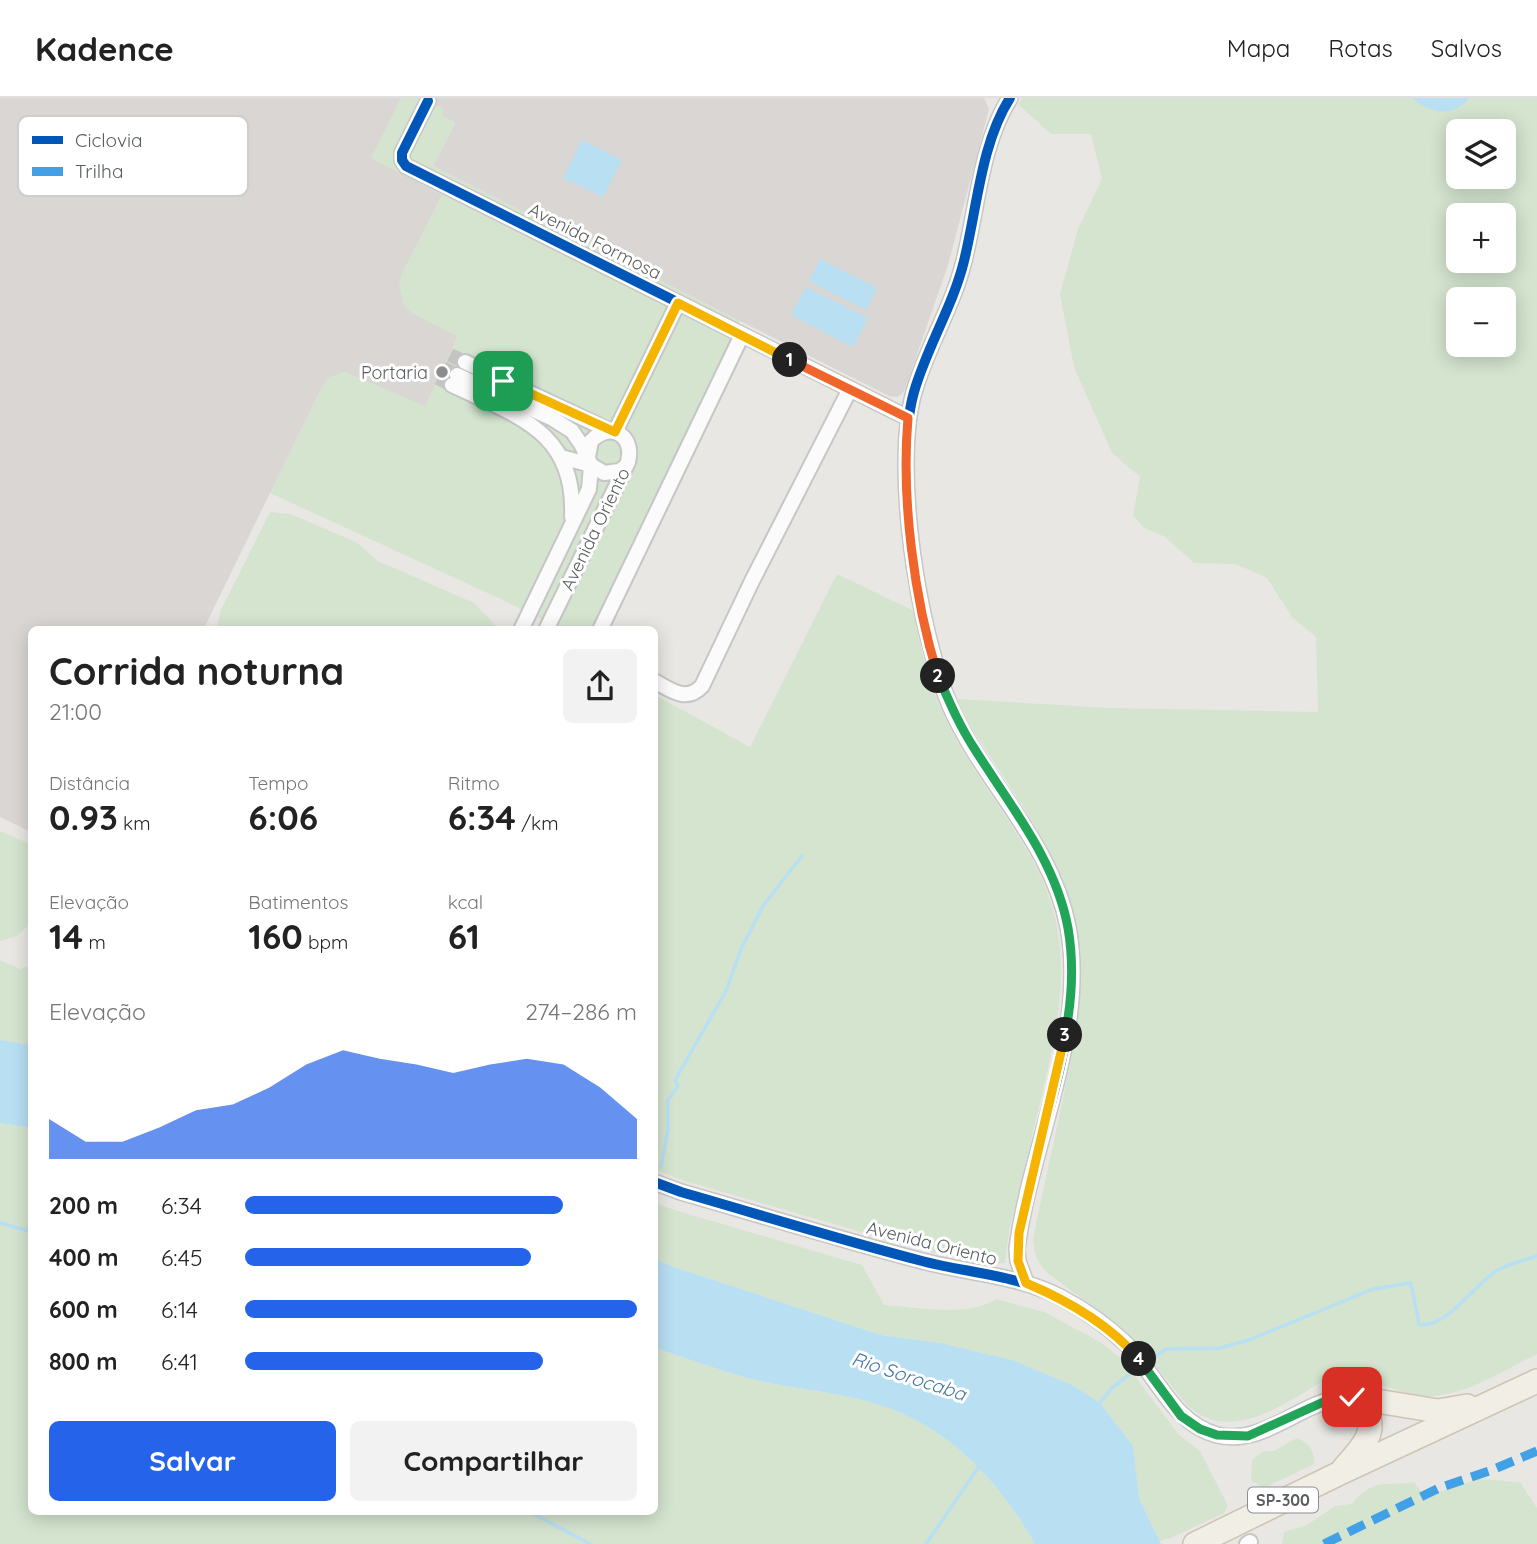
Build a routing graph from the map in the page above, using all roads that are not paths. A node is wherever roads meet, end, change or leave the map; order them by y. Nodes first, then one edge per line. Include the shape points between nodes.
1 (1005, 100) edge
2 (428, 102) dead end
3 (678, 303) junction
4 (742, 335) junction
5 (458, 374) junction
6 (850, 389) junction
7 (908, 418) junction
8 (541, 431) junction
9 (572, 431) junction
10 (613, 431) junction
11 (561, 457) junction
12 (589, 461) junction
13 (625, 467) junction
14 (572, 526) junction
15 (523, 626) edge
16 (548, 626) edge
17 (602, 626) edge
18 (658, 683) edge
19 (658, 1183) edge
20 (1026, 1283) junction
21 (1524, 1388) edge
22 (1352, 1397) junction
23 (1340, 1473) junction
24 (1195, 1544) edge

1 - 7 street via 990,141 963,265 928,352
2 - 3 street, Avenida Formosa via 402,153 406,166
3 - 4 street, Avenida Formosa
3 - 10 street
4 - 6 street, Avenida Formosa
4 - 17 street
5 - 8 street, Avenida Oriento
5 - 9 street
5 - 10 street
6 - 7 street, Avenida Formosa
6 - 18 street via 702,686 696,693 683,695
7 - 20 street via 910,523 938,674 959,723 1049,869 1068,928 1072,960 1069,1019 1019,1233 1018,1261
8 - 9 street
8 - 11 street, Avenida Oriento
9 - 12 street
10 - 12 street via 591,440
10 - 13 street, Avenida Oriento via 629,447
11 - 12 street
11 - 14 street, Avenida Oriento via 573,499
12 - 13 street via 604,473
12 - 14 street, Avenida Oriento via 589,489
13 - 16 street, Avenida Oriento
14 - 15 street, Avenida Oriento
19 - 20 street, Avenida Oriento via 910,1258
20 - 22 street, Avenida Oriento via 1090,1316 1126,1344 1181,1416 1217,1435 1248,1436 1330,1399
21 - 22 main road via 1437,1411
21 - 23 main road, SP-300
22 - 23 main road via 1367,1412 1371,1429 1362,1448
23 - 24 main road, SP-300

